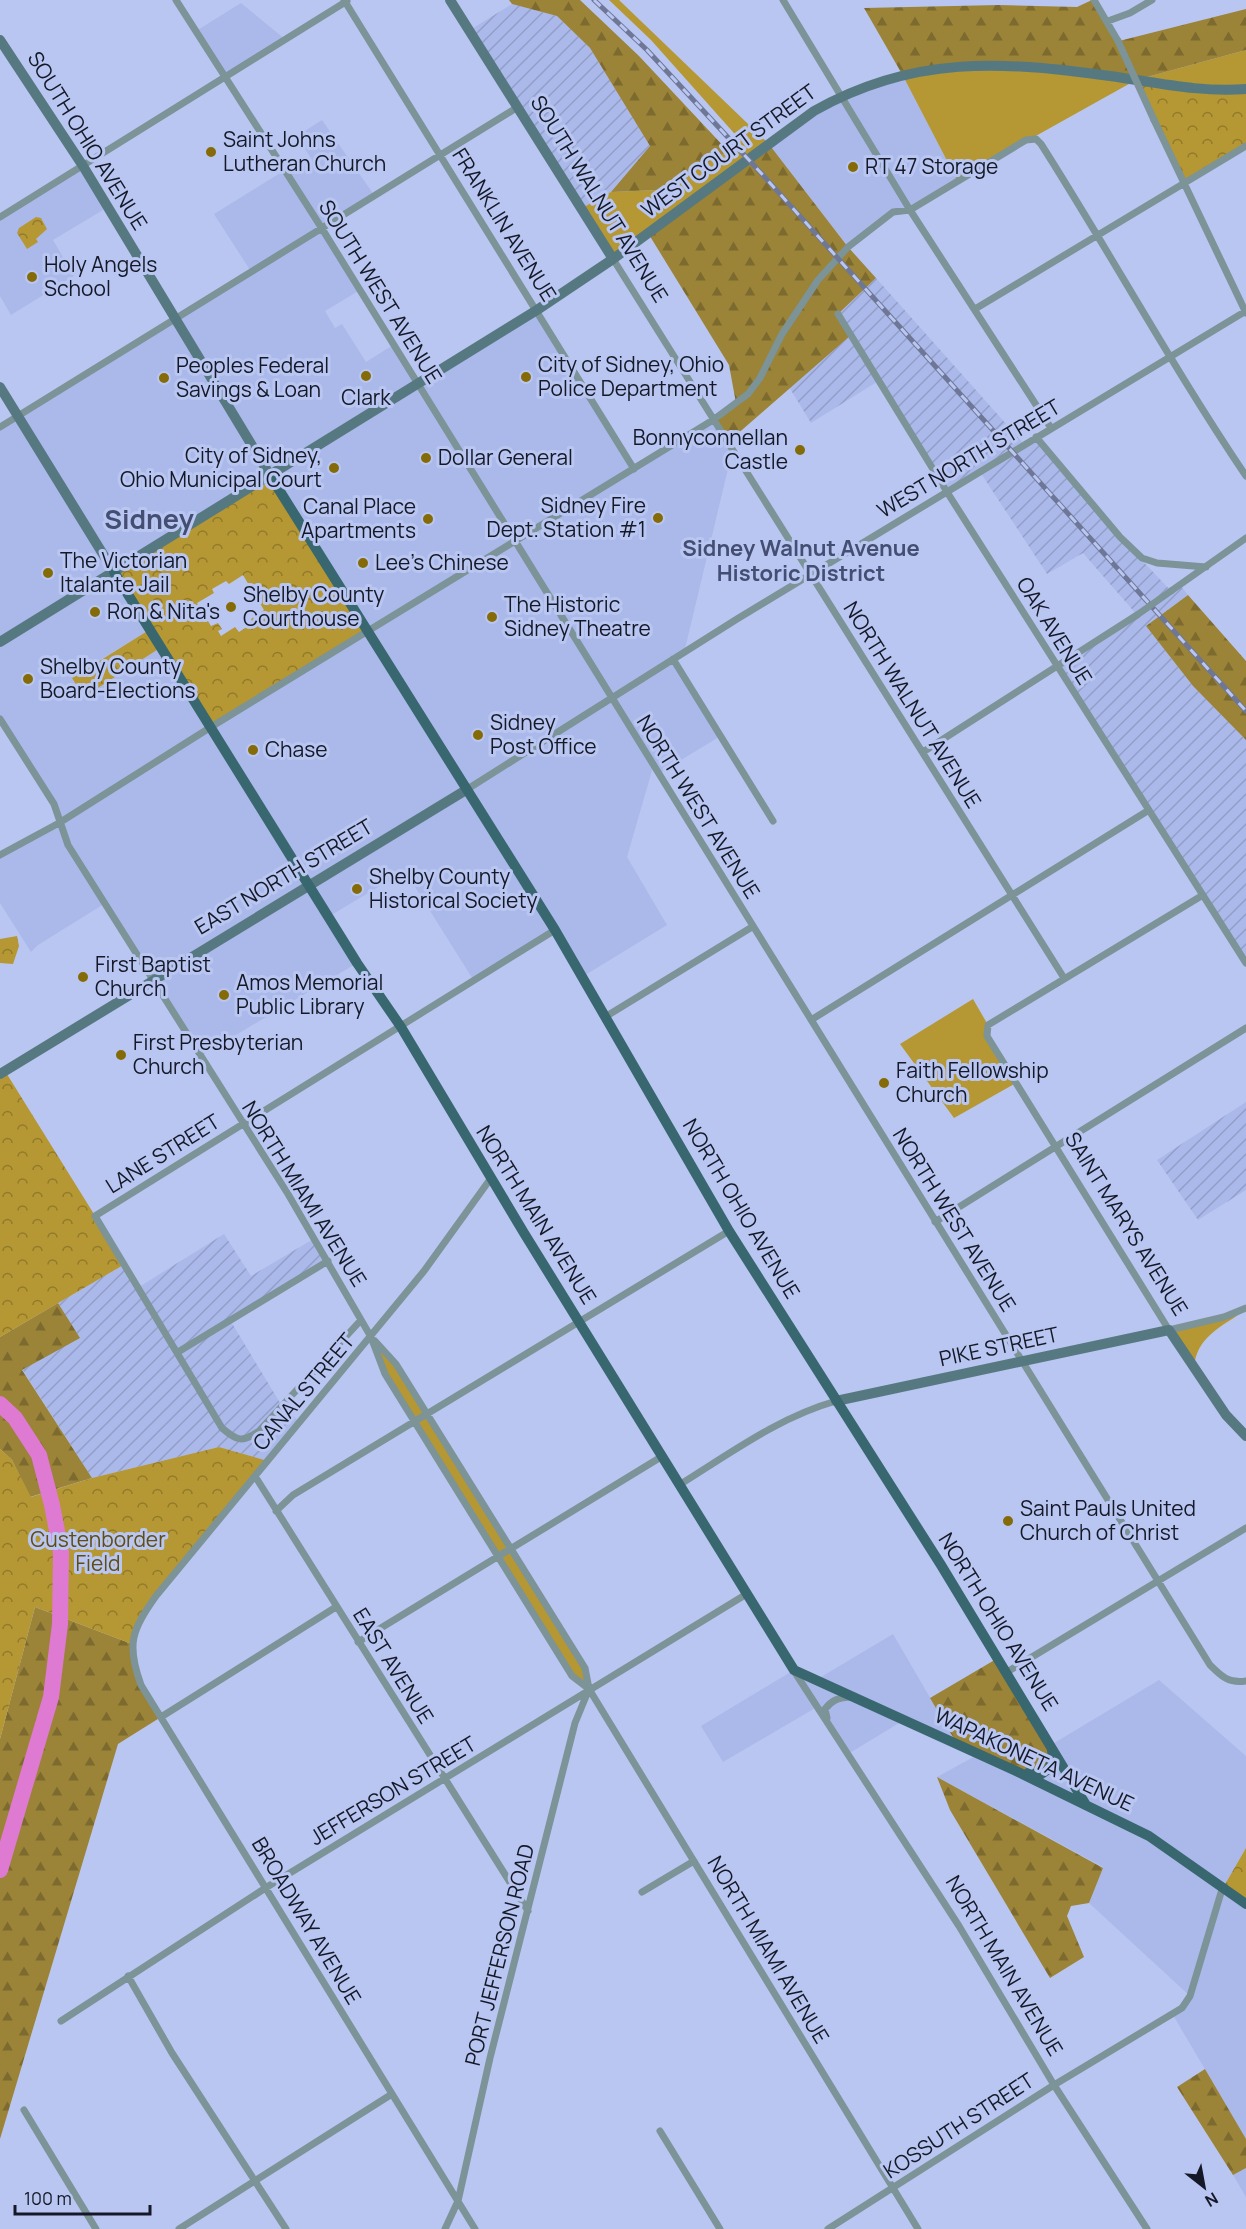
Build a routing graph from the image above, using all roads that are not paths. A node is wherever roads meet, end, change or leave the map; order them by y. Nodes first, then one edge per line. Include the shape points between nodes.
1 (176, 0) edge
2 (450, 0) edge
3 (783, 0) edge
4 (1094, 0) edge
5 (1152, 0) edge
6 (346, 1) edge
7 (1108, 21) junction
8 (0, 40) edge
9 (227, 78) junction
10 (1246, 89) edge
11 (842, 94) junction
12 (518, 107) junction
13 (1246, 146) edge
14 (441, 154) junction
15 (83, 166) junction
16 (1183, 183) junction
17 (910, 210) junction
18 (0, 217) edge
19 (321, 227) junction
20 (1098, 233) junction
21 (613, 259) junction
22 (975, 309) junction
23 (537, 310) junction
24 (1246, 312) edge
25 (838, 314) dead end
26 (173, 318) junction
27 (1169, 358) junction
28 (417, 385) junction
29 (0, 387) edge
30 (18, 416) junction
31 (712, 420) junction
32 (0, 427) edge
33 (1051, 428) junction
34 (1036, 437) junction
35 (634, 469) junction
36 (1246, 476) edge
37 (271, 477) junction
38 (947, 492) junction
39 (1246, 538) edge
40 (515, 541) junction
41 (1206, 567) junction
42 (114, 572) junction
43 (810, 576) junction
44 (366, 632) junction
45 (0, 642) edge
46 (674, 659) junction
47 (1058, 667) junction
48 (611, 698) junction
49 (0, 718) edge
50 (211, 727) junction
51 (923, 752) junction
52 (466, 790) junction
53 (1149, 810) junction
54 (773, 821) dead end
55 (59, 823) junction
56 (0, 855) edge
57 (307, 884) junction
58 (1012, 895) junction
59 (1203, 895) junction
60 (752, 927) junction
61 (555, 930) junction
62 (1246, 963) edge
63 (1064, 978) junction
64 (151, 980) junction
65 (605, 1017) junction
66 (811, 1020) junction
67 (400, 1027) junction
68 (1246, 1028) edge
69 (0, 1074) edge
70 (242, 1124) junction
71 (1054, 1145) junction
72 (491, 1178) junction
73 (935, 1221) junction
74 (729, 1231) junction
75 (328, 1261) junction
76 (1246, 1308) edge
77 (361, 1320) junction
78 (578, 1320) junction
79 (1169, 1330) junction
80 (371, 1337) junction
81 (178, 1352) junction
82 (1022, 1362) junction
83 (836, 1401) junction
84 (427, 1416) junction
85 (415, 1423) junction
86 (1246, 1436) edge
87 (661, 1457) junction
88 (255, 1476) junction
89 (679, 1485) junction
90 (276, 1511) junction
91 (1246, 1528) edge
92 (512, 1550) junction
93 (499, 1557) junction
94 (1159, 1580) junction
95 (745, 1595) junction
96 (336, 1607) junction
97 (137, 1623) joint
98 (358, 1642) junction
99 (794, 1670) junction
100 (1006, 1672) junction
101 (1246, 1681) edge
102 (589, 1689) junction
103 (852, 1697) junction
104 (161, 1717) junction
105 (829, 1723) junction
106 (1051, 1745) junction
107 (1016, 1771) junction
108 (445, 1779) junction
109 (1086, 1805) junction
110 (694, 1861) junction
111 (1224, 1886) junction
112 (267, 1887) junction
113 (642, 1892) dead end
114 (1246, 1904) edge
115 (528, 1911) junction
116 (128, 1976) junction
117 (61, 2021) dead end
118 (1054, 2085) junction
119 (392, 2094) junction
120 (24, 2110) dead end
121 (660, 2131) dead end
122 (255, 2181) junction
123 (893, 2188) junction
124 (458, 2201) junction
125 (96, 2229) edge
126 (179, 2229) edge
127 (286, 2229) edge
128 (445, 2229) edge
129 (475, 2229) edge
130 (720, 2229) edge
131 (828, 2229) edge
132 (918, 2229) edge
133 (1147, 2229) edge

1 - 9 street, SOUTH WEST AVENUE
2 - 12 main road, SOUTH WALNUT AVENUE
3 - 11 street
4 - 7 street
5 - 7 street
6 - 9 street
6 - 14 street, FRANKLIN AVENUE
7 - 16 street, bridge
8 - 15 main road, SOUTH OHIO AVENUE
9 - 15 street
9 - 19 street, SOUTH WEST AVENUE
10 - 11 main road, WEST COURT STREET via 996,65 936,67
11 - 17 street
11 - 21 main road, WEST COURT STREET via 793,125
12 - 14 street
12 - 21 main road, SOUTH WALNUT AVENUE
13 - 16 street
14 - 19 street
14 - 23 street, FRANKLIN AVENUE
15 - 18 street
15 - 26 main road, SOUTH OHIO AVENUE
16 - 20 street
16 - 24 street
17 - 20 street via 1026,140 1036,139
17 - 22 street
17 - 31 street via 893,212 848,247 818,280 748,394
19 - 26 street
19 - 28 street, SOUTH WEST AVENUE
20 - 22 street
20 - 27 street
21 - 23 main road, WEST COURT STREET
21 - 31 street, SOUTH WALNUT AVENUE
22 - 33 street
23 - 28 main road, WEST COURT STREET
23 - 35 street, FRANKLIN AVENUE
24 - 27 street, WEST NORTH STREET
25 - 38 street, OAK AVENUE
26 - 30 street
26 - 37 main road, SOUTH OHIO AVENUE
27 - 33 street, WEST NORTH STREET
27 - 36 street
28 - 37 main road, WEST COURT STREET
28 - 40 street, SOUTH WEST AVENUE
29 - 30 main road
30 - 32 street
30 - 42 main road
31 - 35 street
31 - 43 street, NORTH WALNUT AVENUE
33 - 34 street, WEST NORTH STREET
34 - 38 street, WEST NORTH STREET
34 - 41 street via 1142,558
35 - 40 street
37 - 42 main road, WEST COURT STREET
37 - 44 main road, SOUTH OHIO AVENUE
38 - 43 street, WEST NORTH STREET
38 - 47 street, OAK AVENUE
39 - 41 street
40 - 44 street
40 - 48 street, NORTH WEST AVENUE
41 - 47 street, bridge
42 - 45 main road, WEST COURT STREET
42 - 50 main road, NORTH MAIN AVENUE
43 - 46 street, WEST NORTH STREET
43 - 51 street, NORTH WALNUT AVENUE
44 - 50 street
44 - 52 main road, NORTH OHIO AVENUE
46 - 48 street, WEST NORTH STREET
46 - 54 street
47 - 51 street
47 - 53 street, OAK AVENUE
48 - 52 street, WEST NORTH STREET
48 - 60 street, NORTH WEST AVENUE
49 - 55 street, NORTH MIAMI AVENUE via 47,790
50 - 55 street
50 - 57 main road, NORTH MAIN AVENUE
51 - 58 street, NORTH WALNUT AVENUE
52 - 57 main road, EAST NORTH STREET
52 - 61 main road, NORTH OHIO AVENUE
53 - 58 street
53 - 59 street, OAK AVENUE
55 - 56 street
55 - 64 street, NORTH MIAMI AVENUE via 68,845
57 - 64 main road, EAST NORTH STREET
57 - 67 main road, NORTH MAIN AVENUE
58 - 63 street, NORTH WALNUT AVENUE
58 - 66 street
59 - 62 street, OAK AVENUE
59 - 63 street
60 - 65 street
60 - 66 street, NORTH WEST AVENUE
61 - 65 main road, NORTH OHIO AVENUE
61 - 67 street, LANE STREET
63 - 71 street, SAINT MARYS AVENUE via 988,1025 987,1036
64 - 69 main road, EAST NORTH STREET
64 - 70 street, NORTH MIAMI AVENUE
65 - 74 main road, NORTH OHIO AVENUE
66 - 73 street, NORTH WEST AVENUE
67 - 70 street, LANE STREET
67 - 72 main road, NORTH MAIN AVENUE
68 - 71 street
70 - 75 street, NORTH MIAMI AVENUE
70 - 81 street, LANE STREET via 95,1216
71 - 73 street
71 - 79 street, SAINT MARYS AVENUE
72 - 78 main road, NORTH MAIN AVENUE
72 - 80 street, CANAL STREET
73 - 82 street, NORTH WEST AVENUE
74 - 78 street
74 - 83 main road, NORTH OHIO AVENUE
75 - 77 street, NORTH MIAMI AVENUE
75 - 81 street
76 - 79 street
77 - 80 street, NORTH MIAMI AVENUE
77 - 81 street via 259,1431 246,1440 235,1439 222,1428
78 - 84 street
78 - 87 main road, NORTH MAIN AVENUE
79 - 82 main road, PIKE STREET
79 - 86 main road, SAINT MARYS AVENUE via 1226,1415
80 - 84 street, NORTH MIAMI AVENUE via 396,1364
80 - 85 street, NORTH MIAMI AVENUE via 385,1374
80 - 88 street, CANAL STREET
82 - 83 main road, PIKE STREET
82 - 94 street, NORTH WEST AVENUE
83 - 89 street via 798,1414
83 - 100 main road, NORTH OHIO AVENUE
84 - 85 street
84 - 92 street, NORTH MIAMI AVENUE
85 - 90 street via 292,1495
85 - 93 street, NORTH MIAMI AVENUE
87 - 89 main road, NORTH MAIN AVENUE
87 - 92 street
88 - 90 street, EAST AVENUE
88 - 97 street, CANAL STREET
89 - 95 main road, NORTH MAIN AVENUE
90 - 96 street, EAST AVENUE
91 - 94 street
92 - 93 street
92 - 102 street, NORTH MIAMI AVENUE via 585,1668
93 - 98 street
93 - 102 street, NORTH MIAMI AVENUE via 572,1676
94 - 100 street
94 - 101 street, NORTH WEST AVENUE via 1210,1665 1222,1677 1236,1683
95 - 99 main road, NORTH MAIN AVENUE
95 - 102 street, JEFFERSON STREET
96 - 98 street, EAST AVENUE
96 - 104 street
97 - 104 street, BROADWAY AVENUE via 132,1644 134,1666 141,1686
98 - 108 street, EAST AVENUE
99 - 103 main road, WAPAKONETA AVENUE
99 - 105 street, NORTH MAIN AVENUE
100 - 106 main road, NORTH OHIO AVENUE
102 - 108 street, JEFFERSON STREET
102 - 110 street, NORTH MIAMI AVENUE
102 - 115 street, PORT JEFFERSON ROAD via 575,1723
103 - 105 street via 831,1702 825,1709
103 - 107 main road, WAPAKONETA AVENUE
104 - 112 street, BROADWAY AVENUE
105 - 118 street, NORTH MAIN AVENUE via 959,1926
106 - 107 main road via 1053,1763 1046,1773
106 - 109 main road, NORTH OHIO AVENUE
107 - 109 main road, WAPAKONETA AVENUE
108 - 112 street, JEFFERSON STREET
108 - 115 street, EAST AVENUE
109 - 111 main road, WAPAKONETA AVENUE via 1149,1836
110 - 113 street
110 - 123 street, NORTH MIAMI AVENUE
111 - 114 main road, WAPAKONETA AVENUE
111 - 118 street, KOSSUTH STREET via 1190,1996 1182,2008
112 - 116 street, JEFFERSON STREET
112 - 119 street, BROADWAY AVENUE
115 - 124 street, PORT JEFFERSON ROAD
116 - 117 street, JEFFERSON STREET
116 - 122 street via 172,2053
118 - 123 street, KOSSUTH STREET
118 - 133 street, NORTH MAIN AVENUE
119 - 122 street
119 - 124 street, BROADWAY AVENUE
120 - 125 street
121 - 130 street
122 - 126 street
122 - 127 street
123 - 131 street, KOSSUTH STREET
123 - 132 street, NORTH MIAMI AVENUE
124 - 128 street, PORT JEFFERSON ROAD
124 - 129 street, BROADWAY AVENUE

